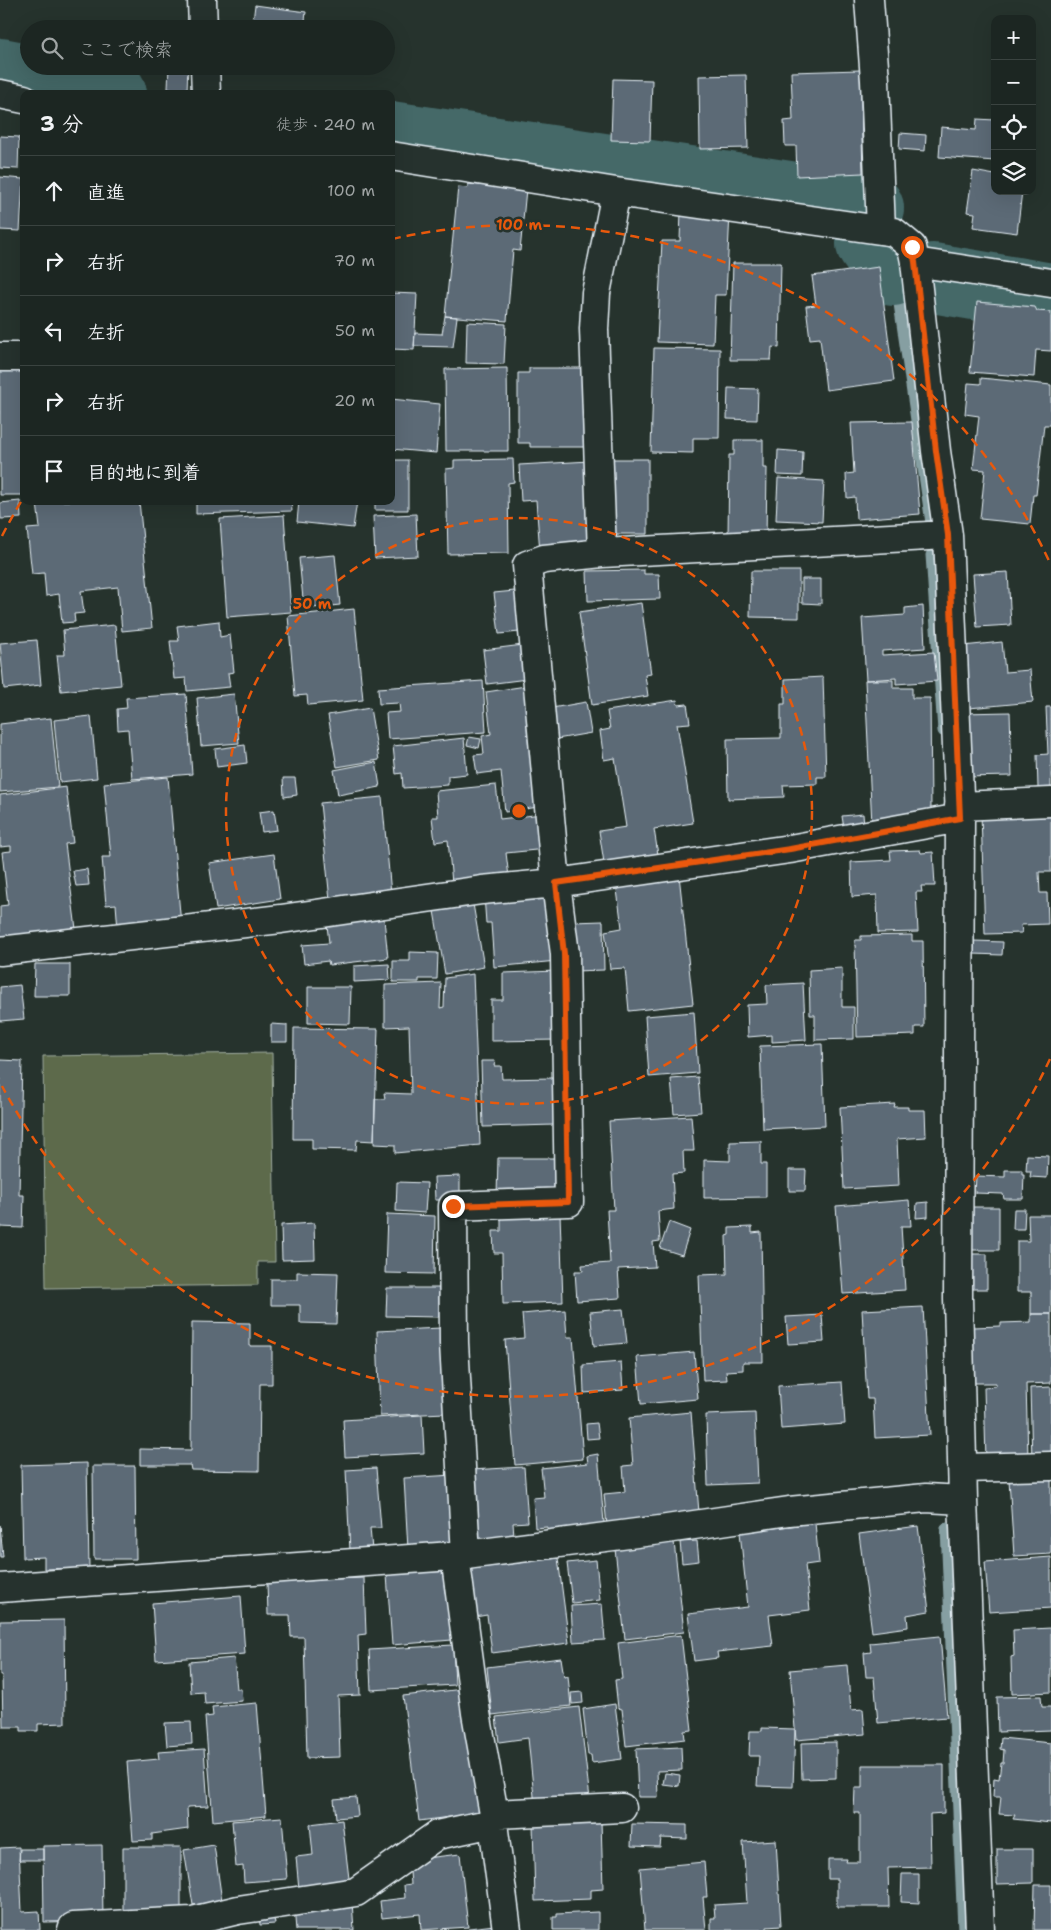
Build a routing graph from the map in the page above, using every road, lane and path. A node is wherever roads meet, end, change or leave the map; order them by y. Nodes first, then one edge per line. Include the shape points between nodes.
1 (202, 0) edge
2 (869, 0) edge
3 (203, 20) edge
4 (205, 75) edge
5 (206, 90) edge
6 (0, 94) edge
7 (20, 97) edge
8 (395, 157) edge
9 (616, 192) junction
10 (881, 230) junction
11 (915, 262) junction
12 (1051, 283) edge
13 (0, 357) edge
14 (20, 357) edge
15 (948, 535) junction
16 (602, 554) junction
17 (1051, 802) edge
18 (959, 812) junction
19 (556, 883) junction
20 (0, 951) edge
21 (1051, 1466) edge
22 (962, 1468) junction
23 (963, 1500) junction
24 (460, 1555) junction
25 (0, 1588) edge
26 (622, 1808) dead end
27 (493, 1819) junction
28 (72, 1930) edge
29 (507, 1930) edge
30 (980, 1930) edge

1 - 3 street
2 - 10 street
4 - 5 street
6 - 7 street
8 - 9 street
9 - 10 street
9 - 16 street via 596,292 594,329
10 - 11 street via 894,232 912,247
11 - 12 street
11 - 15 street
13 - 14 street
15 - 16 street
15 - 18 street
16 - 19 street via 544,559 527,566
17 - 18 street
18 - 19 street via 790,849
18 - 22 street via 958,1298
19 - 20 street
19 - 24 street via 564,954 568,1202 453,1206
21 - 22 street
22 - 23 street
23 - 24 street via 926,1498 789,1511
23 - 30 street
24 - 25 street
24 - 27 street via 476,1713
26 - 27 street
27 - 28 street via 437,1835 356,1892 238,1910 192,1921 73,1927
27 - 29 street

